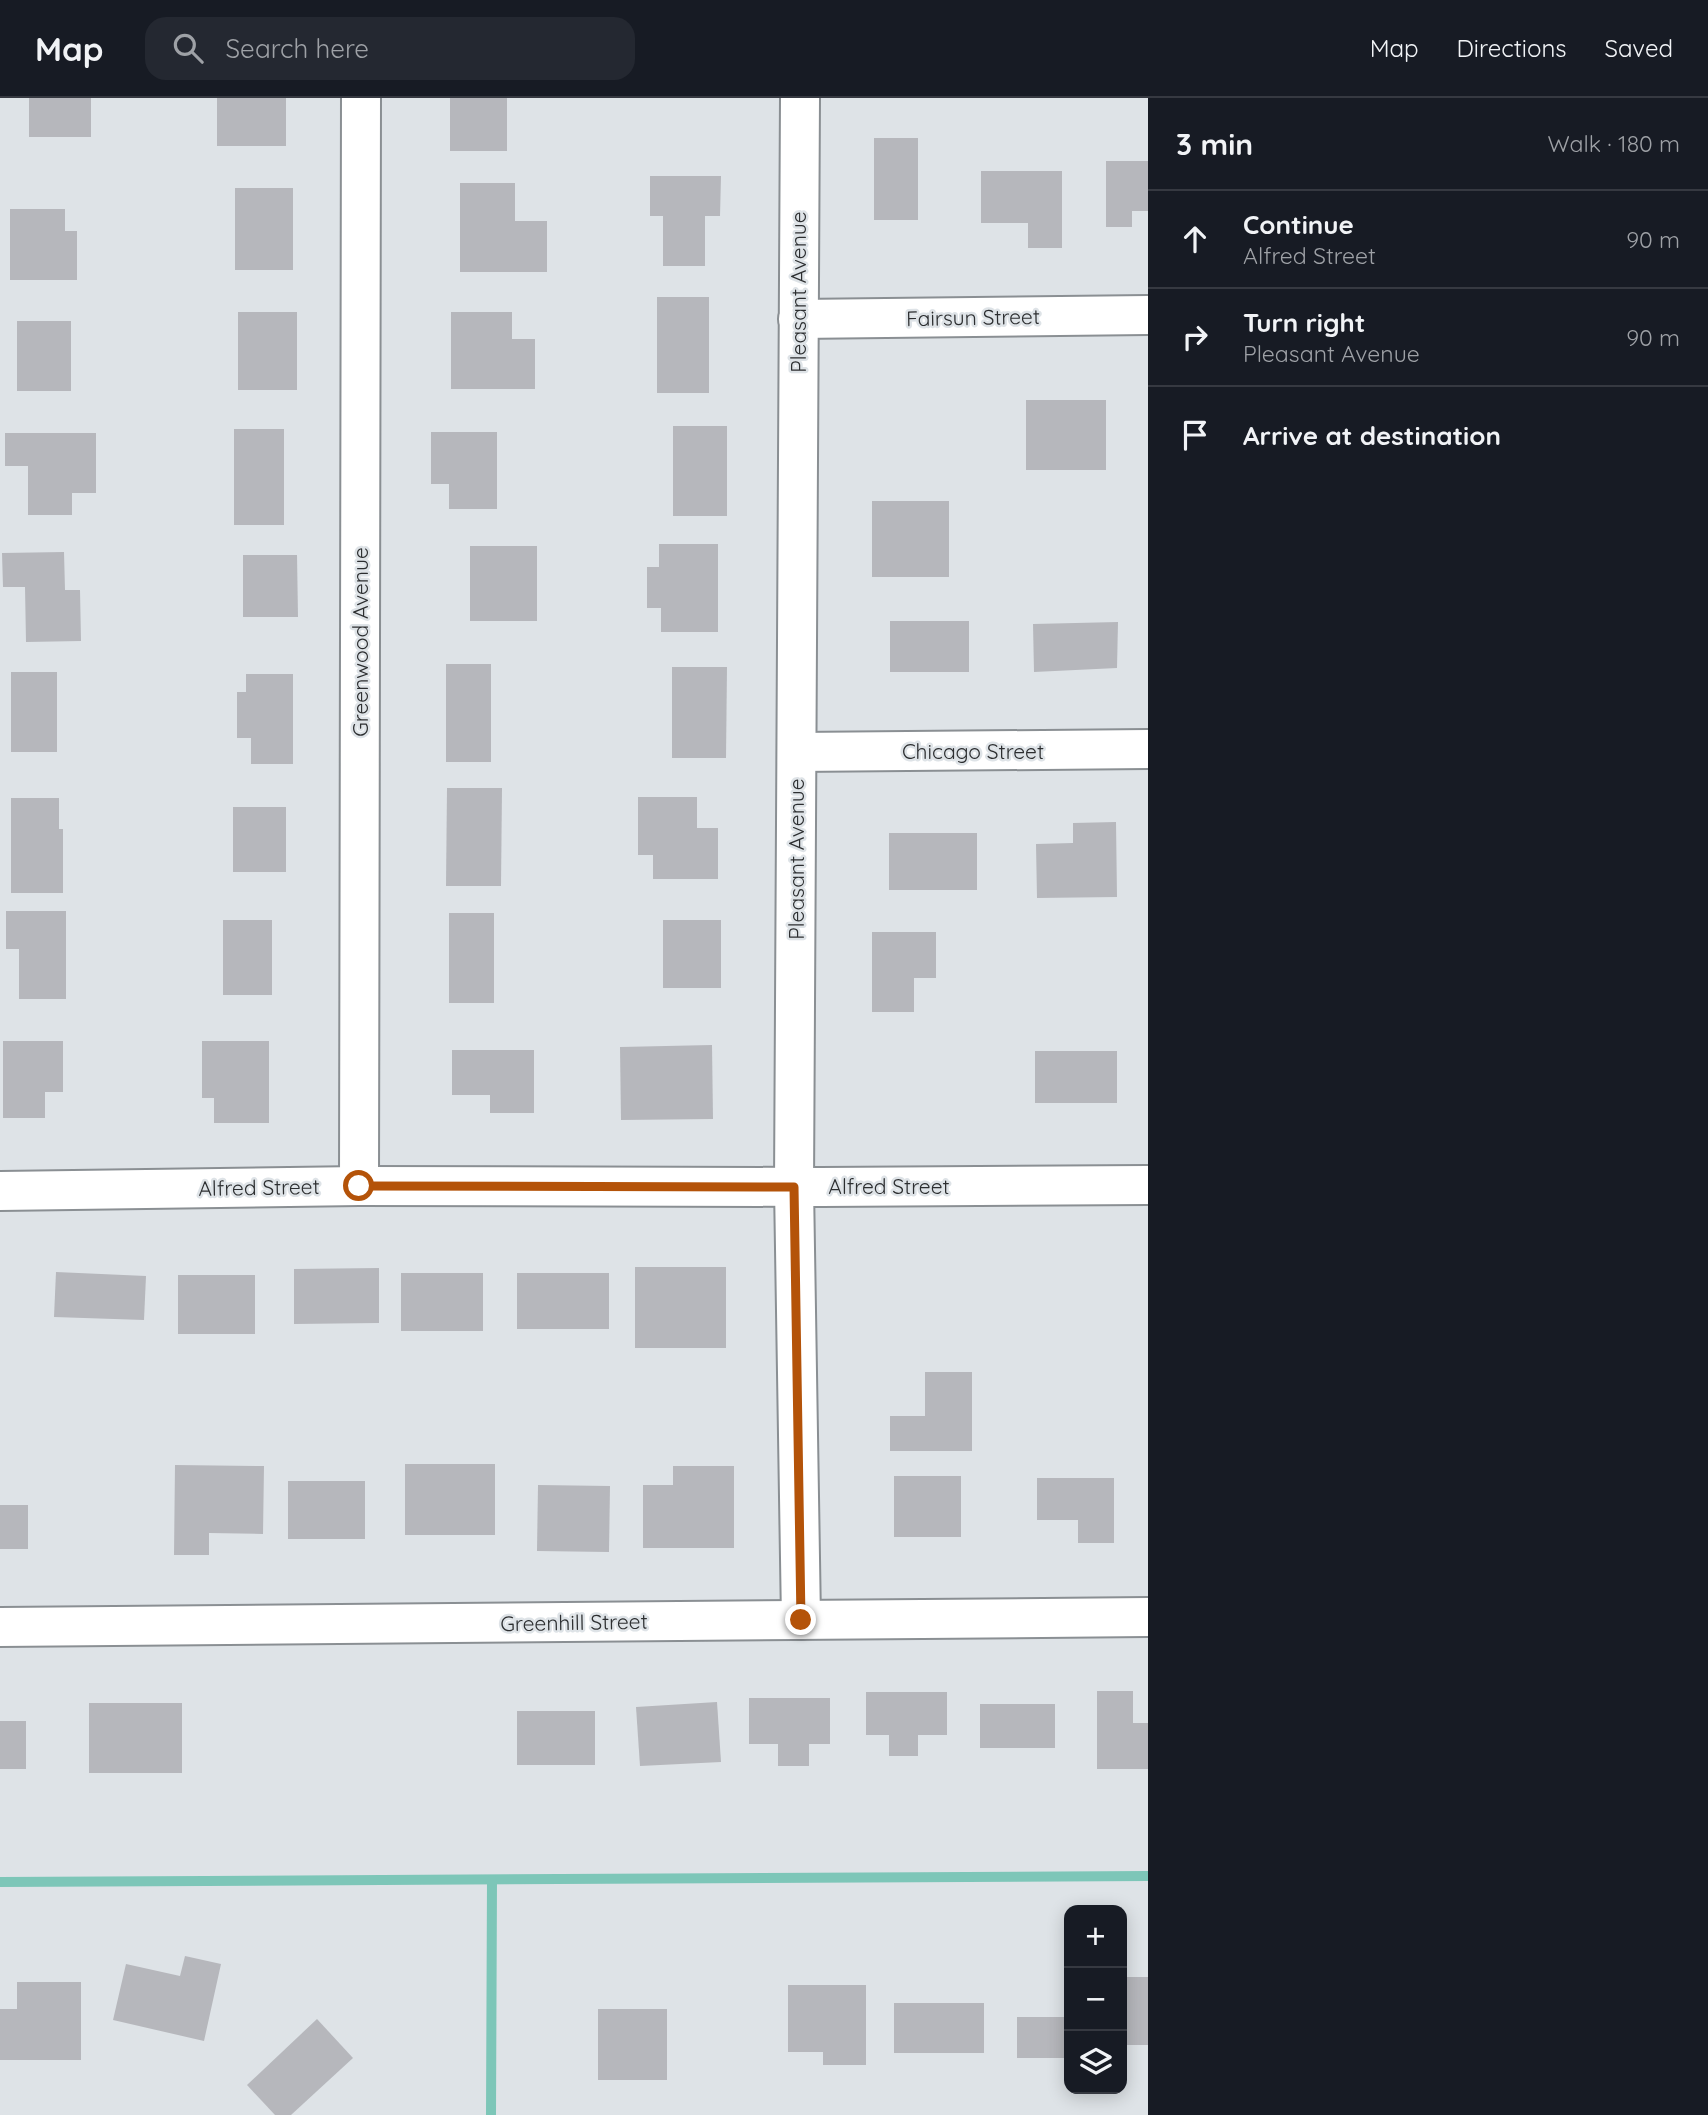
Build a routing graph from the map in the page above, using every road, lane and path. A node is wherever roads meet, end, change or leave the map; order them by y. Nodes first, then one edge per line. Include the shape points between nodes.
1 (361, 98) edge
2 (800, 98) edge
3 (1148, 315) edge
4 (798, 319) junction
5 (1148, 750) edge
6 (797, 752) junction
7 (1148, 1185) edge
8 (359, 1186) junction
9 (794, 1187) junction
10 (0, 1191) edge
11 (1148, 1617) edge
12 (801, 1620) junction
13 (0, 1627) edge

1 - 8 street, Greenwood Avenue
2 - 4 street, Pleasant Avenue
3 - 4 street, Fairsun Street
4 - 6 street, Pleasant Avenue
5 - 6 street, Chicago Street
6 - 9 street, Pleasant Avenue
7 - 9 street, Alfred Street
8 - 9 street, Alfred Street
8 - 10 street, Alfred Street
9 - 12 street, Pleasant Avenue
11 - 12 street, Greenhill Street
12 - 13 street, Greenhill Street

